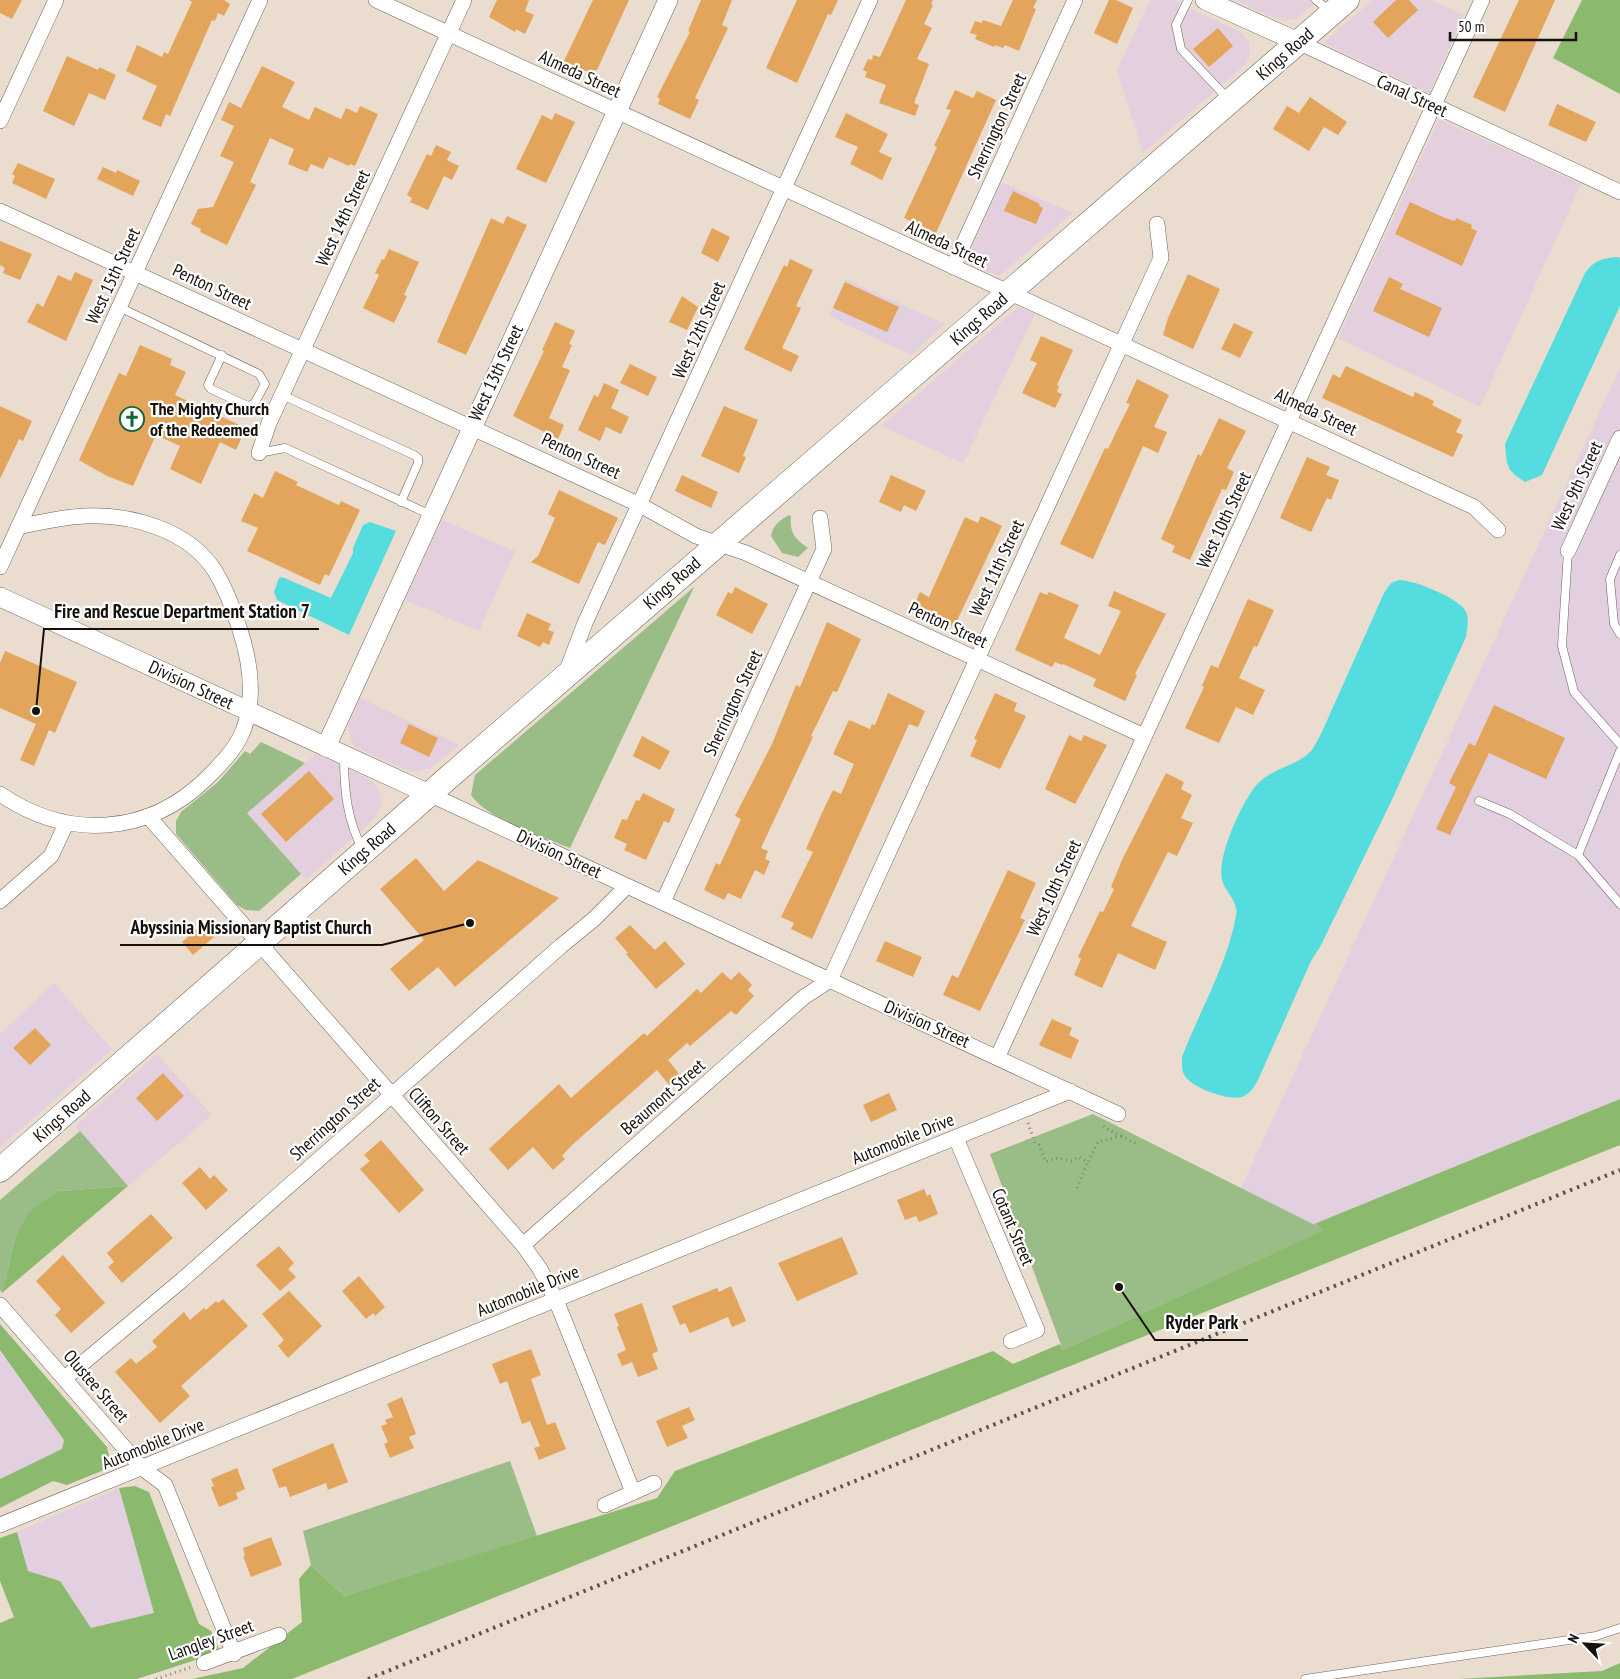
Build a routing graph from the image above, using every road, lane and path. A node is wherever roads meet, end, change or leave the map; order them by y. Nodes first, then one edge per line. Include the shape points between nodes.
1 (56, 0) edge
2 (260, 0) edge
3 (376, 0) edge
4 (464, 0) edge
5 (668, 0) edge
6 (870, 0) edge
7 (1075, 0) edge
8 (1188, 0) edge
9 (1205, 0) edge
10 (1482, 0) edge
11 (1332, 4) edge
12 (448, 34) junction
13 (1298, 42) junction
14 (1230, 101) junction
15 (1435, 107) junction
16 (617, 111) junction
17 (0, 121) edge
18 (784, 188) junction
19 (1620, 192) edge
20 (0, 211) edge
21 (1158, 224) dead end
22 (953, 267) junction
23 (135, 272) junction
24 (1008, 294) junction
25 (120, 307) junction
26 (1121, 343) junction
27 (303, 350) junction
28 (222, 355) junction
29 (282, 395) junction
30 (1291, 421) junction
31 (472, 426) junction
32 (1620, 438) edge
33 (259, 453) joint
34 (401, 502) junction
35 (640, 504) junction
36 (431, 515) junction
37 (820, 518) dead end
38 (18, 527) junction
39 (1498, 530) dead end
40 (718, 543) junction
41 (1568, 551) joint
42 (1620, 555) edge
43 (0, 567) edge
44 (809, 582) junction
45 (0, 597) edge
46 (1620, 634) edge
47 (976, 659) junction
48 (564, 677) junction
49 (249, 712) junction
50 (1144, 736) junction
51 (1620, 744) edge
52 (326, 747) junction
53 (1620, 750) edge
54 (344, 756) junction
55 (0, 794) edge
56 (429, 794) junction
57 (1479, 801) dead end
58 (148, 816) junction
59 (66, 824) junction
60 (364, 852) junction
61 (1578, 855) junction
62 (627, 886) junction
63 (0, 901) edge
64 (663, 902) junction
65 (1620, 904) edge
66 (259, 944) junction
67 (830, 980) junction
68 (998, 1056) junction
69 (1070, 1091) junction
70 (391, 1094) junction
71 (1089, 1100) junction
72 (1023, 1110) junction
73 (1118, 1114) dead end
74 (1121, 1136) junction
75 (956, 1138) junction
76 (1139, 1145) dead end
77 (1088, 1162) junction
78 (0, 1170) edge
79 (1077, 1188) dead end
80 (523, 1245) junction
81 (556, 1300) junction
82 (0, 1306) edge
83 (1011, 1341) dead end
84 (65, 1378) junction
85 (142, 1468) junction
86 (654, 1483) dead end
87 (633, 1492) junction
88 (605, 1505) dead end
89 (0, 1525) edge
90 (1620, 1628) edge
91 (279, 1635) dead end
92 (234, 1654) junction
93 (204, 1663) joint
94 (156, 1679) edge
95 (1306, 1679) edge

1 - 17 street
2 - 23 street, West 15th Street
3 - 12 street, Almeda Street
4 - 12 street, West 14th Street
5 - 16 street, West 13th Street
6 - 18 street, West 12th Street
7 - 22 street, Sherrington Street
8 - 14 lane via 1176,25 1181,49
9 - 13 street, Canal Street
10 - 15 street, West 10th Street
11 - 13 main road, Kings Road
12 - 16 street, Almeda Street
12 - 27 street, West 14th Street
13 - 14 main road, Kings Road
13 - 15 street, Canal Street
14 - 24 main road, Kings Road
15 - 19 street, Canal Street
15 - 30 street, West 10th Street
16 - 18 street, Almeda Street
16 - 31 street, West 13th Street
18 - 22 street, Almeda Street
18 - 35 street, West 12th Street
20 - 23 street, Penton Street
21 - 26 street, West 11th Street via 1161,258
22 - 24 street, Almeda Street
23 - 25 street, West 15th Street
23 - 27 street, Penton Street
24 - 26 street, Almeda Street
24 - 40 main road, Kings Road
25 - 28 lane
25 - 38 street, West 15th Street
26 - 30 street, Almeda Street
26 - 47 street, West 11th Street
27 - 29 street, West 14th Street
27 - 31 street, Penton Street
28 - 28 lane via 260,374 265,384 254,404 248,406 208,385
29 - 33 street, West 14th Street
29 - 34 lane via 418,458
30 - 39 street, Almeda Street via 1474,507
30 - 50 street, West 10th Street
31 - 35 street, Penton Street
31 - 36 street, West 13th Street
32 - 41 street, West 9th Street
33 - 34 lane via 285,448
34 - 36 lane
35 - 40 street, Penton Street via 696,536
35 - 48 street, West 12th Street
36 - 52 street, West 13th Street
37 - 44 street, Sherrington Street via 824,549
38 - 43 street, West 15th Street
38 - 49 street via 104,516 134,520 162,529 193,547 215,571 245,644 250,680
40 - 44 street, Penton Street
40 - 48 main road, Kings Road
41 - 51 lane via 1562,646 1574,692
42 - 46 lane via 1610,579 1614,624
44 - 47 street, Penton Street
44 - 64 street, Sherrington Street
45 - 49 street, Division Street
47 - 50 street, Penton Street
47 - 67 street, West 11th Street
48 - 56 main road, Kings Road
49 - 52 street, Division Street
49 - 58 street via 243,732 223,763 173,805
50 - 68 street, West 10th Street
52 - 54 street, Division Street
53 - 61 lane
54 - 56 street, Division Street
54 - 60 lane via 344,788 353,832
55 - 59 street via 22,808
56 - 60 main road, Kings Road
56 - 62 street, Division Street
57 - 61 lane via 1510,814
58 - 59 street via 97,827
58 - 66 street, Clifton Street
59 - 63 street via 51,856
60 - 66 main road, Kings Road
61 - 65 lane
62 - 64 street, Division Street
62 - 70 street, Sherrington Street via 594,919
64 - 67 street, Division Street
66 - 70 street, Clifton Street
66 - 78 main road, Kings Road
67 - 68 street, Division Street
67 - 80 street, Beaumont Street via 804,997
68 - 69 street, Division Street
69 - 71 street, Division Street
69 - 72 street, Automobile Drive
70 - 80 street, Clifton Street
70 - 84 street, Sherrington Street via 182,1280
71 - 73 street, Division Street
71 - 74 path via 1084,1113 1098,1118 1105,1128
72 - 75 street, Automobile Drive
72 - 77 path via 1044,1162 1055,1158 1071,1161 1078,1157
74 - 76 path
74 - 77 path via 1098,1142
75 - 81 street, Automobile Drive
75 - 83 street, Cotant Street via 1037,1330
77 - 79 path
80 - 81 street, Clifton Street
81 - 85 street, Automobile Drive
81 - 87 street, Clifton Street
82 - 84 street, Olustee Street
84 - 85 street, Olustee Street
85 - 89 street, Automobile Drive
85 - 92 street, Olustee Street via 165,1486
86 - 87 street
87 - 88 street
90 - 95 lane via 1596,1636
91 - 92 street, Langley Street
92 - 93 street, Langley Street
93 - 94 path, Langley Street

